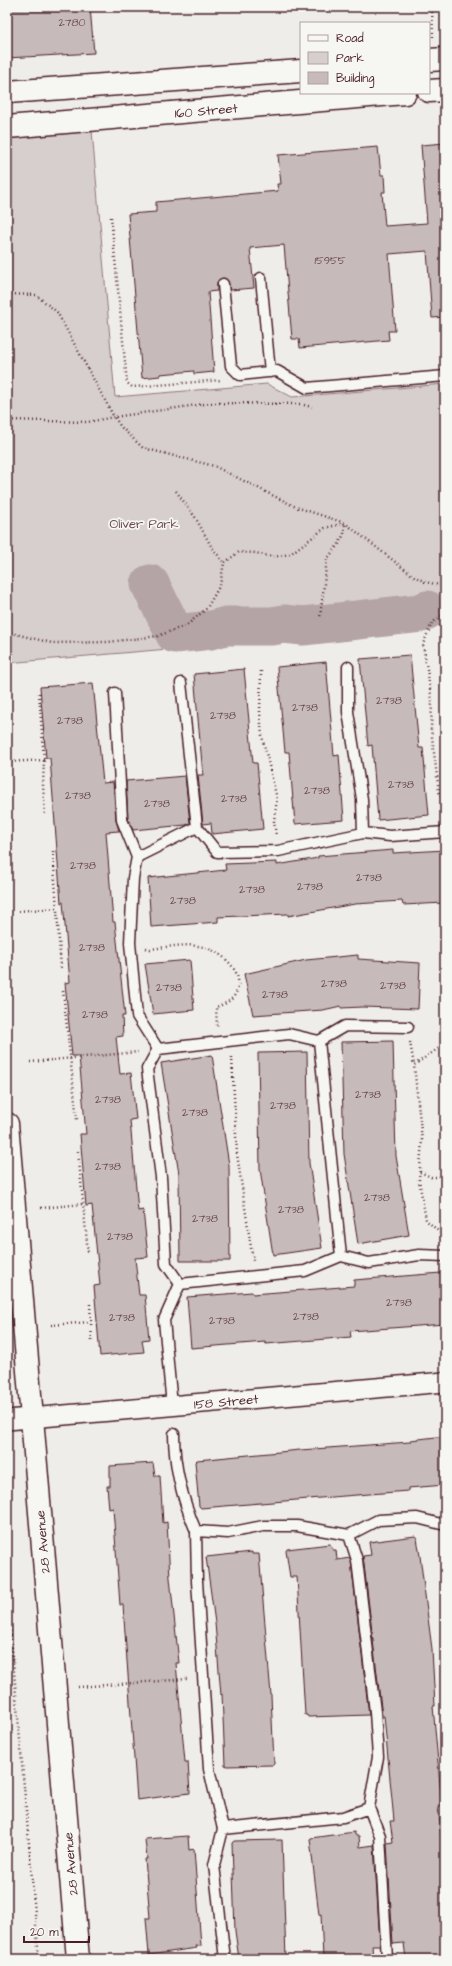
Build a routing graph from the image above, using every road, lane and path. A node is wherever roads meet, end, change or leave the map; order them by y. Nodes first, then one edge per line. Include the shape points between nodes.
1 (432, 8) dead end
2 (433, 37) dead end
3 (445, 59) edge
4 (430, 60) edge
5 (300, 71) edge
6 (445, 90) edge
7 (430, 91) edge
8 (7, 92) edge
9 (393, 94) edge
10 (7, 127) edge
11 (111, 217) dead end
12 (261, 278) dead end
13 (223, 284) dead end
14 (7, 294) edge
15 (270, 372) junction
16 (445, 376) edge
17 (223, 380) dead end
18 (312, 407) dead end
19 (114, 418) junction
20 (7, 420) edge
21 (176, 491) dead end
22 (345, 523) junction
23 (224, 562) junction
24 (445, 586) edge
25 (445, 614) edge
26 (320, 618) dead end
27 (7, 632) edge
28 (348, 667) dead end
29 (261, 671) dead end
30 (181, 683) dead end
31 (39, 693) dead end
32 (115, 693) dead end
33 (44, 760) junction
34 (7, 762) edge
35 (445, 804) edge
36 (46, 816) dead end
37 (197, 827) junction
38 (445, 832) edge
39 (363, 833) junction
40 (278, 850) junction
41 (52, 851) dead end
42 (136, 857) junction
43 (57, 908) junction
44 (19, 911) dead end
45 (130, 943) junction
46 (61, 969) dead end
47 (63, 991) dead end
48 (408, 1027) joint
49 (218, 1033) dead end
50 (319, 1041) junction
51 (445, 1044) edge
52 (158, 1050) junction
53 (231, 1052) dead end
54 (71, 1058) junction
55 (30, 1062) dead end
56 (414, 1065) junction
57 (77, 1120) dead end
58 (7, 1124) edge
59 (78, 1151) dead end
60 (420, 1172) junction
61 (445, 1177) edge
62 (83, 1204) junction
63 (41, 1208) dead end
64 (445, 1237) edge
65 (88, 1253) dead end
66 (341, 1256) junction
67 (445, 1256) edge
68 (255, 1276) junction
69 (180, 1284) junction
70 (90, 1304) dead end
71 (91, 1322) junction
72 (51, 1325) dead end
73 (92, 1341) dead end
74 (445, 1382) edge
75 (172, 1406) junction
76 (32, 1418) junction
77 (7, 1420) edge
78 (174, 1434) dead end
79 (445, 1525) edge
80 (445, 1529) edge
81 (196, 1531) junction
82 (349, 1535) junction
83 (7, 1591) edge
84 (7, 1598) edge
85 (187, 1679) dead end
86 (78, 1687) dead end
87 (369, 1808) junction
88 (223, 1829) junction
89 (39, 1959) edge
90 (78, 1959) edge
91 (225, 1959) edge
92 (387, 1959) edge

1 - 2 path
3 - 4 street
5 - 8 street
6 - 7 street
9 - 10 street, 160 Street
11 - 17 path via 127,383 132,387
12 - 15 lane
13 - 15 lane via 231,366 240,375
14 - 19 path via 36,295 57,312
15 - 16 lane via 277,371 307,388
18 - 19 path via 295,402 211,403
19 - 20 path via 88,422
19 - 22 path via 143,448 214,466 296,506
21 - 23 path
22 - 23 path via 325,528 290,554 273,557 239,552
22 - 24 path via 412,575 425,582
22 - 26 path via 344,534 327,559
23 - 27 path via 220,585 207,608 187,625 158,636 108,642 52,643
25 - 35 path via 432,622 423,644 432,701 431,729 439,792
28 - 39 lane via 348,712 362,799
29 - 40 path via 262,736 278,798 274,821
30 - 37 lane
31 - 33 path
32 - 42 lane via 122,820
33 - 34 path
33 - 36 path
37 - 40 lane via 217,852
37 - 42 lane
38 - 39 lane via 390,836
39 - 40 lane
41 - 43 path
42 - 45 lane
43 - 44 path
43 - 46 path
45 - 49 path via 150,949 185,945 204,947 220,954 231,964 239,987 234,997 216,1007
45 - 52 lane via 137,1016
47 - 54 path
48 - 50 lane via 345,1026
48 - 56 path
50 - 52 lane via 289,1034
50 - 66 lane
51 - 56 path
52 - 54 path
52 - 69 lane via 148,1069 161,1177 166,1264
53 - 68 path via 237,1154
54 - 55 path
54 - 57 path
56 - 60 path via 422,1140
58 - 76 street, 28 Avenue
59 - 62 path
60 - 61 path
60 - 64 path via 426,1220
62 - 63 path
62 - 65 path
66 - 67 lane via 369,1263 419,1255
66 - 68 lane via 305,1271
68 - 69 lane
69 - 75 lane via 164,1320
70 - 71 path
71 - 72 path
71 - 73 path
74 - 75 street, 158 Street
75 - 76 street, 158 Street
76 - 77 street, 158 Street
76 - 90 street, 28 Avenue
78 - 81 lane via 178,1479
79 - 80 lane
79 - 82 lane via 417,1518 378,1520
81 - 82 lane via 228,1533 263,1526 297,1526
81 - 88 lane via 209,1769
82 - 87 lane via 357,1560 375,1712 378,1757
83 - 84 path
84 - 89 path
85 - 86 path
87 - 88 lane via 343,1817
87 - 92 lane via 380,1836
88 - 91 lane via 214,1865

